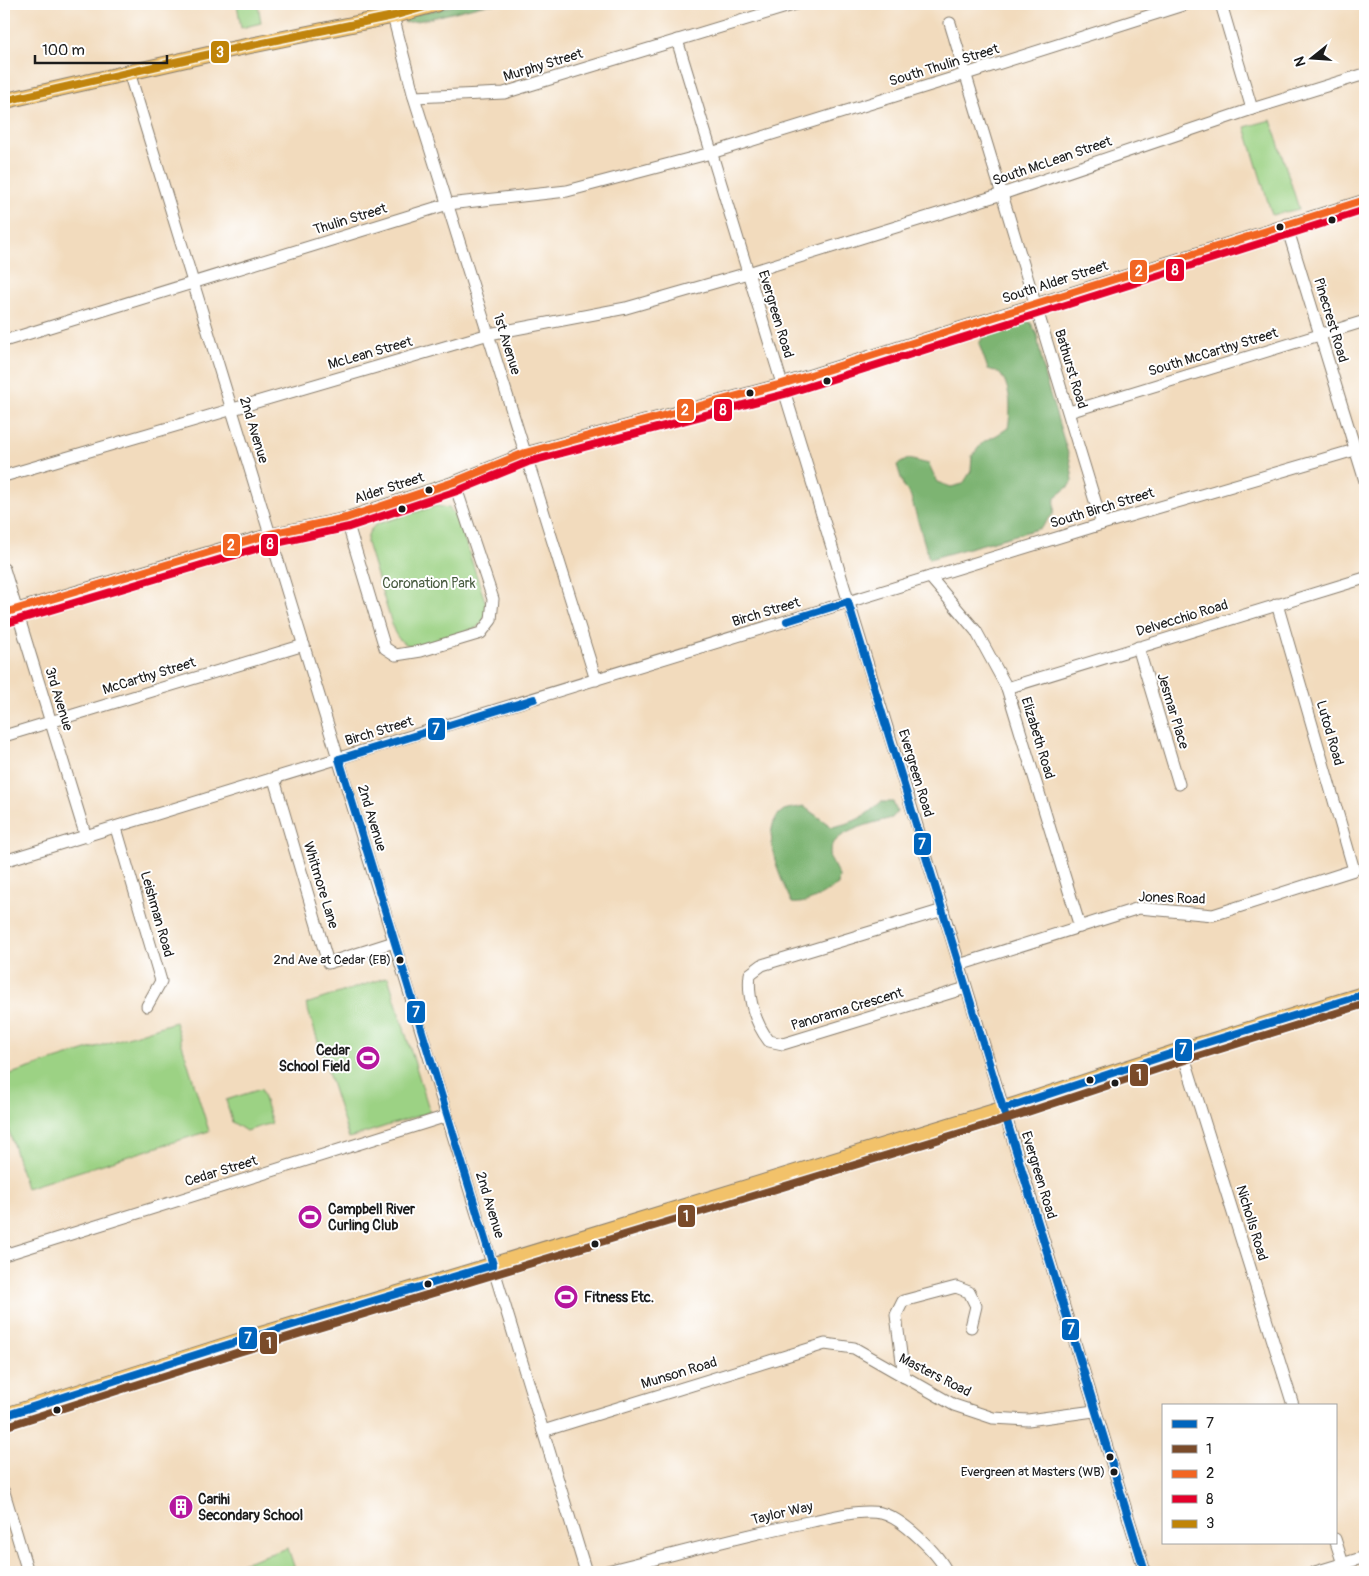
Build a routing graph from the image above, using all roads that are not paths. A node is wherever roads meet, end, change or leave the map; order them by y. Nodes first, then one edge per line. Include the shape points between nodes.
1 (436, 4) edge
2 (796, 4) edge
3 (1186, 4) edge
4 (1221, 4) edge
5 (393, 16) junction
6 (950, 23) dead end
7 (677, 40) junction
8 (129, 72) junction
9 (966, 74) junction
10 (1365, 74) edge
11 (414, 97) junction
12 (4, 101) edge
13 (1252, 109) junction
14 (711, 152) junction
15 (1002, 194) junction
16 (1365, 200) edge
17 (448, 204) junction
18 (1286, 224) junction
19 (748, 273) junction
20 (194, 283) junction
21 (1036, 304) junction
22 (1365, 321) edge
23 (489, 334) junction
24 (1320, 335) junction
25 (4, 341) edge
26 (782, 384) junction
27 (232, 409) junction
28 (1069, 412) junction
29 (1360, 448) edge
30 (525, 453) junction
31 (4, 476) edge
32 (1365, 481) edge
33 (454, 482) junction
34 (346, 518) junction
35 (1102, 524) junction
36 (270, 534) junction
37 (4, 569) edge
38 (930, 577) junction
39 (1365, 578) edge
40 (848, 602) junction
41 (1277, 604) junction
42 (16, 609) junction
43 (4, 613) edge
44 (304, 645) junction
45 (1138, 647) junction
46 (596, 680) junction
47 (1007, 688) junction
48 (51, 722) junction
49 (4, 736) edge
50 (339, 759) junction
51 (274, 779) junction
52 (1179, 784) dead end
53 (116, 828) junction
54 (86, 837) junction
55 (4, 861) edge
56 (1354, 870) joint
57 (943, 910) junction
58 (1080, 927) junction
59 (394, 942) junction
60 (959, 965) junction
61 (966, 988) junction
62 (1365, 996) edge
63 (148, 1006) dead end
64 (1182, 1050) junction
65 (1003, 1109) junction
66 (447, 1116) junction
67 (4, 1255) edge
68 (494, 1265) junction
69 (971, 1327) dead end
70 (825, 1344) joint
71 (904, 1377) junction
72 (1293, 1404) edge
73 (1094, 1411) junction
74 (4, 1416) edge
75 (543, 1431) junction
76 (4, 1492) edge
77 (6, 1510) edge
78 (1336, 1542) edge
79 (1365, 1557) edge
80 (1343, 1564) junction
81 (28, 1572) edge
82 (586, 1572) edge
83 (603, 1572) edge
84 (947, 1572) edge
85 (1145, 1572) edge
86 (1315, 1572) edge

1 - 5 main road
2 - 7 street, Murphy Street
3 - 9 street, South Thulin Street
4 - 13 street
5 - 8 main road
5 - 11 street, 1st Avenue
6 - 9 street, Bathurst Road
7 - 11 street, Murphy Street via 504,93
7 - 14 street, Evergreen Road
8 - 12 main road
8 - 20 street, 2nd Avenue
9 - 14 street, South Thulin Street
9 - 15 street, Bathurst Road
10 - 13 street, South McLean Street
11 - 17 street, 1st Avenue
13 - 15 street, South McLean Street
14 - 17 street, Thulin Street via 567,191
14 - 19 street, Evergreen Road
15 - 19 street, South McLean Street
15 - 21 street, Bathurst Road
16 - 18 street, South Alder Street
17 - 20 street, Thulin Street
17 - 23 street, 1st Avenue
18 - 21 street, South Alder Street
18 - 24 street, Pinecrest Road
19 - 23 street, McLean Street via 626,308
19 - 26 street, Evergreen Road
20 - 25 street, Thulin Street
20 - 27 street, 2nd Avenue
21 - 26 street, South Alder Street
21 - 28 street, Bathurst Road
22 - 24 street, South McCarthy Street
23 - 27 street, McLean Street
23 - 30 street, 1st Avenue
24 - 28 street, South McCarthy Street
24 - 29 street, Pinecrest Road
26 - 30 street, Alder Street
26 - 40 street, Evergreen Road
27 - 31 street, McLean Street
27 - 36 street, 2nd Avenue
28 - 35 street, Bathurst Road
29 - 32 street, Pinecrest Road
29 - 35 street, South Birch Street
30 - 33 street, Alder Street
30 - 46 street, 1st Avenue
33 - 34 street, Alder Street
33 - 34 street via 493,599 491,620 481,633 396,655 385,648
34 - 36 street, Alder Street
35 - 38 street, South Birch Street
36 - 42 street, Alder Street
36 - 44 street, 2nd Avenue
37 - 42 street, 3rd Avenue
38 - 40 street, South Birch Street
38 - 47 street, Elizabeth Road via 976,631
39 - 41 street, Delvecchio Road
40 - 46 street, Birch Street
40 - 57 street, Evergreen Road
41 - 45 street, Delvecchio Road
41 - 56 street, Lutod Road
42 - 43 street, Alder Street
42 - 48 street, 3rd Avenue
44 - 48 street, McCarthy Street
44 - 50 street, 2nd Avenue
45 - 47 street, Delvecchio Road
45 - 52 street, Jesmar Place
46 - 50 street, Birch Street
47 - 58 street, Elizabeth Road
48 - 49 street, McCarthy Street
48 - 54 street, 3rd Avenue
50 - 51 street, Birch Street
50 - 59 street, 2nd Avenue
51 - 53 street, Birch Street
51 - 59 street, Whitmore Lane via 328,963
53 - 54 street, Birch Street
53 - 63 street, Leishman Road via 161,981
54 - 55 street, Birch Street
56 - 58 street, Jones Road via 1213,914 1139,908
57 - 60 street, Evergreen Road
57 - 61 street, Panorama Crescent via 762,965 750,974 748,989 753,1006 761,1030 769,1041 783,1044
58 - 60 street, Jones Road
59 - 66 street, 2nd Avenue
60 - 61 street, Evergreen Road
61 - 65 street, Evergreen Road
62 - 64 main road
64 - 65 main road
64 - 72 street, Nicholls Road
65 - 68 main road
65 - 73 street, Evergreen Road
66 - 67 street, Cedar Street
66 - 68 street, 2nd Avenue
68 - 74 main road
68 - 75 street, 2nd Avenue
69 - 71 street via 976,1306 969,1292 956,1287 903,1301 896,1315
70 - 71 street, Masters Road via 854,1348
70 - 75 street, Munson Road
71 - 73 street, Masters Road via 954,1405 992,1418 1028,1420
73 - 85 street, Evergreen Road
75 - 82 street, 2nd Avenue
76 - 77 street
77 - 81 street
78 - 80 street
79 - 80 street
80 - 86 street
83 - 84 street, Taylor Way via 793,1525 867,1512 890,1516 926,1544 942,1561

